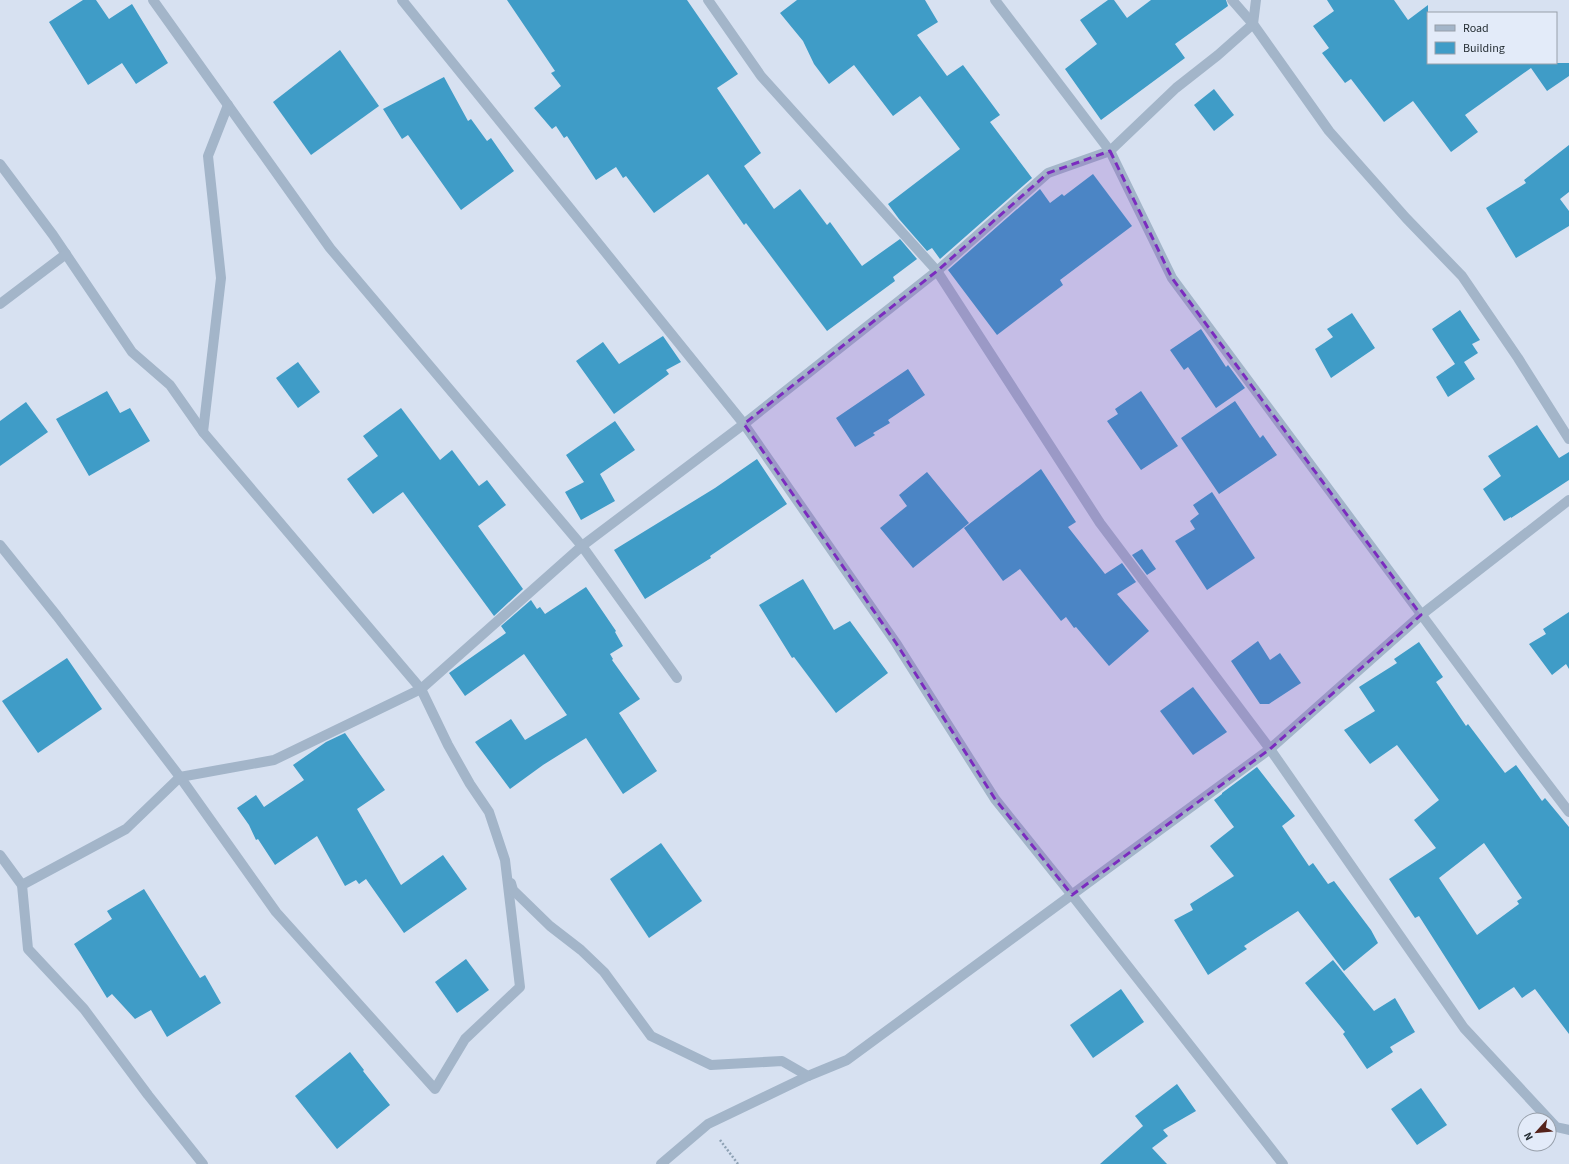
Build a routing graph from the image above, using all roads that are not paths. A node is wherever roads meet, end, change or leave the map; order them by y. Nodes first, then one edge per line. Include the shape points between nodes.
1 (153, 0) edge
2 (402, 0) edge
3 (708, 0) edge
4 (995, 0) edge
5 (1232, 0) edge
6 (1256, 0) edge
7 (1253, 24) junction
8 (228, 105) junction
9 (1110, 152) junction
10 (0, 164) edge
11 (66, 254) junction
12 (937, 271) junction
13 (0, 304) edge
14 (744, 424) junction
15 (203, 432) junction
16 (1569, 439) edge
17 (1569, 500) edge
18 (0, 545) edge
19 (582, 546) junction
20 (1421, 615) junction
21 (677, 678) dead end
22 (421, 689) junction
23 (1270, 749) junction
24 (180, 777) junction
25 (1569, 812) edge
26 (0, 855) edge
27 (505, 860) junction
28 (22, 886) junction
29 (1072, 894) junction
30 (808, 1076) junction
31 (1569, 1130) edge
32 (203, 1164) edge
33 (661, 1164) edge
34 (1283, 1164) edge

1 - 8 street
2 - 14 street
3 - 12 street via 761,76
4 - 9 street
5 - 7 street
6 - 7 street
7 - 9 street via 1218,56 1176,88
7 - 16 street via 1329,131 1406,218 1462,276
8 - 15 street via 208,156 221,278
8 - 19 street via 330,248
9 - 12 street via 1048,173
9 - 20 street via 1172,278
10 - 11 street
11 - 13 street
11 - 15 street via 132,352 170,385
12 - 14 street
12 - 23 street via 1100,523
14 - 19 street
14 - 29 street via 896,643 995,799
15 - 22 street
17 - 20 street
18 - 24 street
19 - 21 street
19 - 22 street
20 - 23 street
20 - 25 street
22 - 24 street via 274,760
22 - 27 street via 455,758 490,812
23 - 29 street
23 - 31 street via 1464,1028 1556,1127
24 - 27 street via 276,912 435,1089 465,1040 520,987
24 - 28 street via 126,829
26 - 28 street
27 - 30 street via 513,890 604,972 651,1036 711,1065 782,1061
28 - 32 street via 28,949 84,1009
29 - 30 street via 847,1060
29 - 34 street
30 - 33 street via 708,1124

